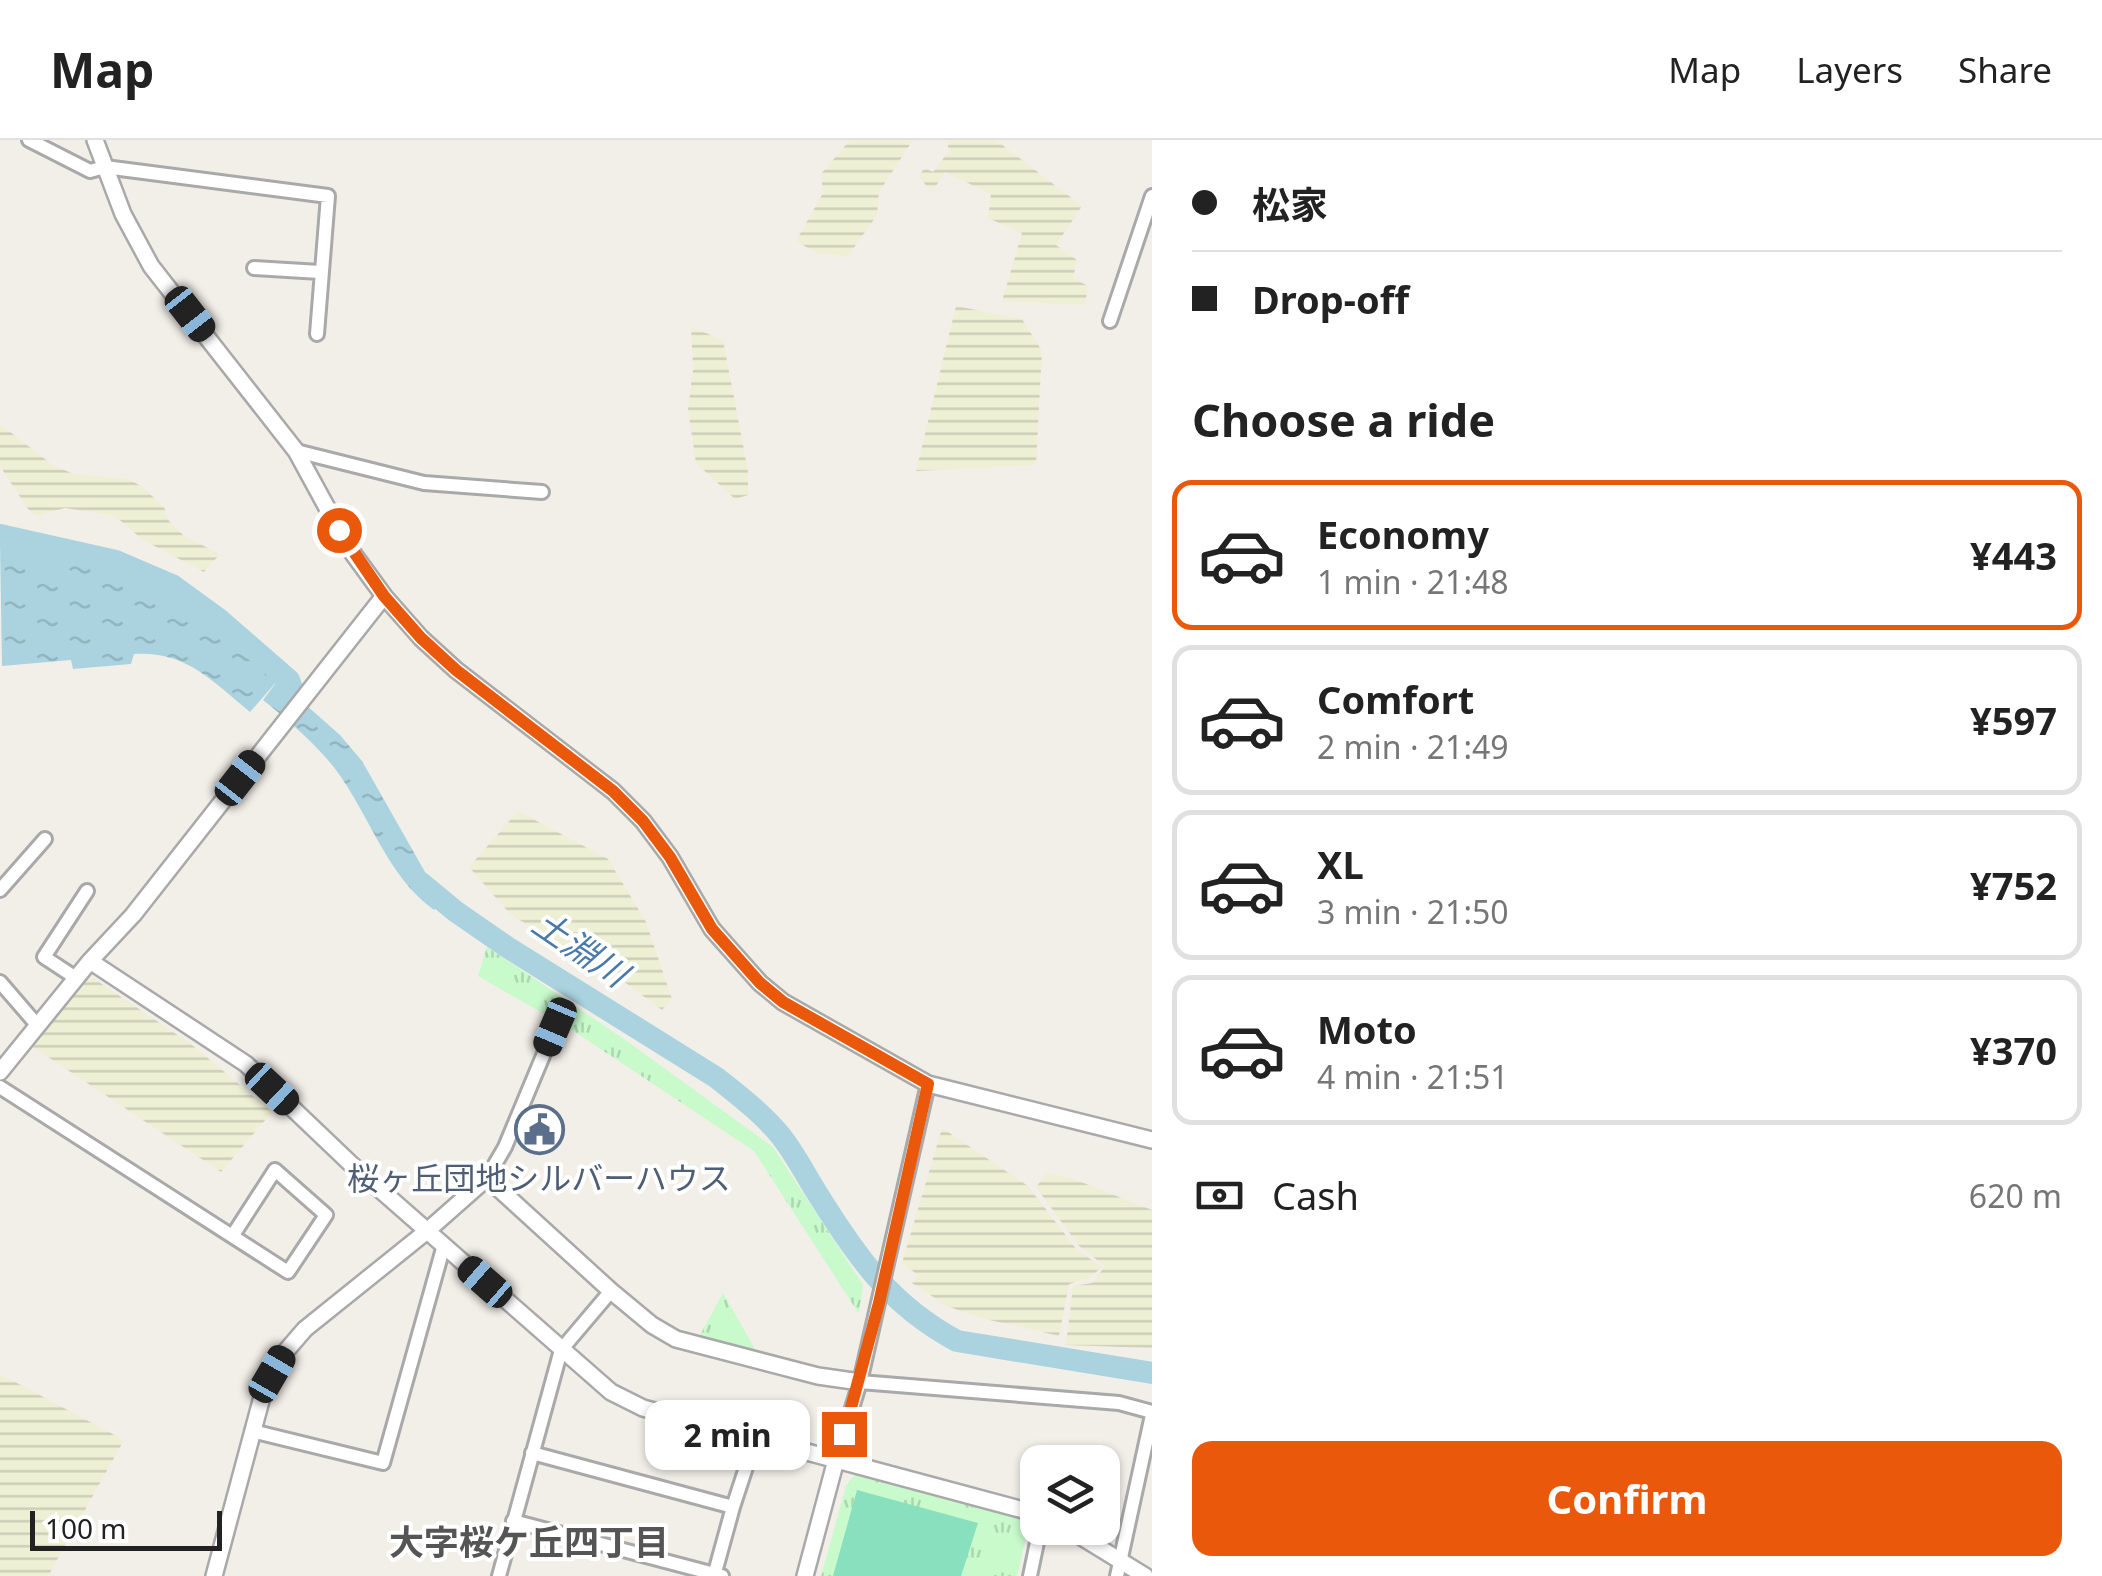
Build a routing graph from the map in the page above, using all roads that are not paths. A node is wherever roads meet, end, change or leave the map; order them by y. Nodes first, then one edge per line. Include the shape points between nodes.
1 (29, 140) edge
2 (94, 140) edge
3 (104, 168) junction
4 (1152, 196) edge
5 (254, 268) dead end
6 (320, 272) junction
7 (1110, 320) dead end
8 (317, 334) dead end
9 (296, 451) junction
10 (542, 492) dead end
11 (384, 596) junction
12 (45, 838) dead end
13 (0, 890) edge
14 (87, 891) dead end
15 (90, 961) junction
16 (76, 978) junction
17 (0, 982) edge
18 (38, 1026) junction
19 (555, 1027) dead end
20 (0, 1072) edge
21 (928, 1084) junction
22 (0, 1087) edge
23 (1152, 1140) edge
24 (486, 1178) junction
25 (427, 1231) junction
26 (233, 1235) junction
27 (444, 1246) junction
28 (611, 1291) junction
29 (561, 1350) junction
30 (860, 1382) junction
31 (1152, 1414) edge
32 (252, 1431) junction
33 (754, 1440) junction
34 (532, 1453) junction
35 (836, 1460) junction
36 (733, 1507) junction
37 (1020, 1509) edge
38 (514, 1522) junction
39 (1036, 1545) edge
40 (1098, 1545) edge
41 (1121, 1558) junction
42 (717, 1575) edge
43 (214, 1576) edge
44 (499, 1576) edge
45 (804, 1576) edge
46 (1030, 1576) edge
47 (1118, 1576) edge
48 (1145, 1576) edge

1 - 3 street via 90,172
2 - 3 street
3 - 6 street via 328,196
3 - 9 street via 151,266
4 - 7 street
5 - 6 street
6 - 8 street
9 - 10 street via 424,483
9 - 11 street via 349,548
11 - 15 street
11 - 21 street via 456,670 643,821 712,929 760,983
12 - 13 street
14 - 16 street via 44,956
15 - 16 street
15 - 25 street via 246,1064
16 - 18 street
17 - 18 street
18 - 20 street
19 - 24 street
21 - 23 street
21 - 30 street
22 - 26 street
24 - 25 street
24 - 28 street
25 - 27 street
25 - 32 street via 304,1329 272,1374
26 - 26 street via 275,1170 326,1215 288,1272
27 - 29 street
27 - 32 street via 383,1462
28 - 29 street
28 - 30 street via 676,1339
29 - 33 street via 611,1392 644,1408
29 - 34 street
30 - 31 street via 1119,1403
30 - 35 street
31 - 41 street
32 - 43 street
33 - 35 street
33 - 36 street
34 - 36 street
34 - 38 street
35 - 37 street
35 - 45 street
36 - 42 street
38 - 42 street
38 - 44 street
39 - 46 street
40 - 41 street
41 - 47 street
41 - 48 street

